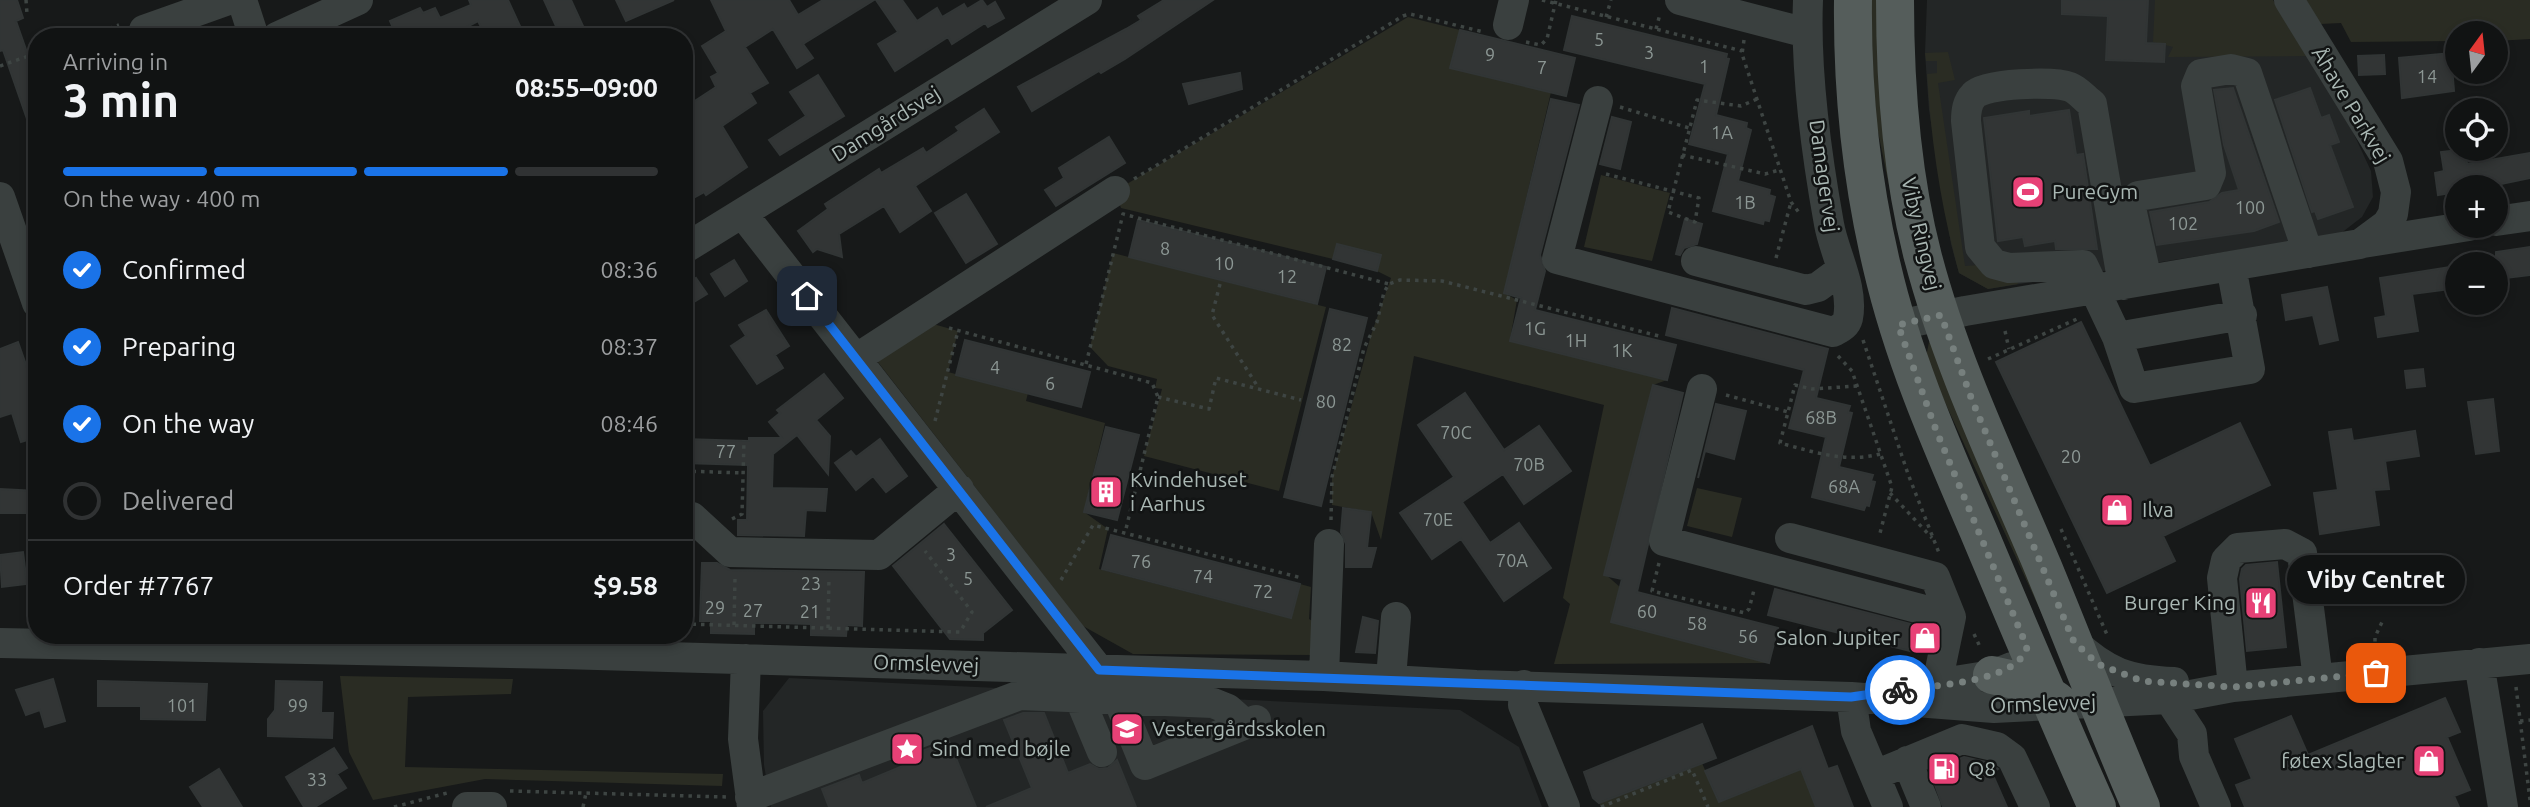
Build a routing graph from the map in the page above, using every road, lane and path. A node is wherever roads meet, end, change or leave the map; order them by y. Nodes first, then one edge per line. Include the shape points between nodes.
1 (26, 0) edge
2 (228, 0) edge
3 (242, 0) edge
4 (358, 0) edge
5 (1087, 0) edge
6 (1542, 0) edge
7 (1611, 0) edge
8 (1680, 0) edge
9 (1808, 0) edge
10 (1853, 0) edge
11 (1895, 0) edge
12 (2289, 0) edge
13 (1555, 2) edge
14 (27, 14) dead end
15 (1606, 17) junction
16 (1749, 18) junction
17 (1507, 25) edge
18 (109, 28) edge
19 (132, 28) edge
20 (141, 28) edge
21 (251, 28) edge
22 (297, 28) edge
23 (1807, 33) junction
24 (1742, 51) junction
25 (28, 56) edge
26 (0, 66) edge
27 (1757, 99) junction
28 (1595, 100) joint
29 (1689, 128) junction
30 (1682, 155) junction
31 (1581, 167) junction
32 (1780, 169) junction
33 (1115, 191) joint
34 (1674, 191) junction
35 (0, 197) edge
36 (1791, 202) junction
37 (742, 213) junction
38 (2530, 216) edge
39 (2508, 219) edge
40 (1807, 223) dead end
41 (2445, 230) edge
42 (693, 243) edge
43 (2360, 244) junction
44 (2308, 253) junction
45 (1696, 261) dead end
46 (2231, 266) junction
47 (28, 277) edge
48 (1844, 278) junction
49 (1770, 281) junction
50 (1220, 284) dead end
51 (1389, 284) junction
52 (2117, 300) junction
53 (1785, 307) dead end
54 (1941, 315) junction
55 (2242, 315) junction
56 (917, 320) junction
57 (1841, 325) junction
58 (1898, 325) junction
59 (958, 331) junction
60 (1659, 336) dead end
61 (856, 358) junction
62 (1086, 364) junction
63 (1961, 371) junction
64 (1857, 386) junction
65 (1259, 389) junction
66 (1701, 389) joint
67 (1158, 397) junction
68 (1301, 400) dead end
69 (1788, 412) junction
70 (744, 439) dead end
71 (924, 444) junction
72 (1944, 451) junction
73 (1881, 454) junction
74 (693, 471) edge
75 (743, 473) junction
76 (959, 489) junction
77 (1890, 493) junction
78 (693, 518) edge
79 (908, 531) junction
80 (1125, 533) junction
81 (1790, 538) dead end
82 (1934, 540) junction
83 (1664, 541) junction
84 (1329, 544) joint
85 (724, 545) junction
86 (830, 554) junction
87 (1944, 564) dead end
88 (1759, 566) junction
89 (1880, 573) junction
90 (1328, 585) junction
91 (1048, 604) junction
92 (1955, 613) junction
93 (1396, 617) dead end
94 (693, 624) edge
95 (734, 625) junction
96 (828, 628) junction
97 (2074, 642) junction
98 (0, 643) edge
99 (28, 643) edge
100 (458, 644) edge
101 (2027, 647) junction
102 (746, 659) junction
103 (2521, 659) edge
104 (1986, 661) junction
105 (2469, 664) junction
106 (1099, 670) junction
107 (1324, 676) junction
108 (1391, 678) junction
109 (2318, 679) junction
110 (1524, 685) junction
111 (2233, 687) junction
112 (1934, 694) junction
113 (1079, 697) junction
114 (1851, 697) junction
115 (1118, 699) junction
116 (2169, 699) junction
117 (2053, 701) junction
118 (2098, 702) junction
119 (2530, 720) edge
120 (2520, 721) junction
121 (1102, 752) dead end
122 (1907, 761) junction
123 (1875, 775) junction
124 (586, 793) junction
125 (460, 799) edge
126 (498, 799) edge
127 (2530, 800) edge
128 (751, 802) edge
129 (394, 807) edge
130 (583, 807) edge
131 (1565, 807) edge
132 (1601, 807) edge
133 (1708, 807) edge
134 (1888, 807) edge
135 (1926, 807) edge
136 (2035, 807) edge
137 (2097, 807) edge
138 (2129, 807) edge
139 (2141, 807) edge
140 (2216, 807) edge
141 (2482, 807) edge
142 (2503, 807) edge

1 - 14 path
2 - 20 street
3 - 21 street
4 - 22 street
5 - 37 street, Damgårdsvej
6 - 13 path
7 - 15 path
8 - 16 street
9 - 23 street, Damagervej
10 - 58 main road, Viby Ringvej via 1861,156
11 - 54 main road, Viby Ringvej via 1903,152 1923,257
12 - 43 street, Åhave Parkvej via 2388,161 2396,192 2393,214
13 - 15 path
13 - 17 path via 1547,39 1541,45
15 - 24 path
16 - 23 street
16 - 24 path
17 - 33 path via 1403,16
18 - 19 path via 123,23
23 - 48 street, Damagervej via 1826,209
24 - 27 path
25 - 26 path
27 - 29 path via 1741,106 1696,100
27 - 32 path
28 - 29 path
28 - 31 street
29 - 30 path
30 - 32 path via 1765,174
30 - 34 path
31 - 34 path
31 - 57 street via 1557,259
32 - 36 path
33 - 56 street
34 - 34 path via 1699,198 1695,222 1668,212
35 - 47 street
36 - 40 path
36 - 49 path
37 - 42 street, Damgårdsvej
37 - 61 street
38 - 39 street
41 - 43 street
43 - 44 street
44 - 46 street
44 - 52 street via 2247,73 2231,68 2201,74 2196,86 2211,173 2206,185 2138,196 2131,208
45 - 49 street
46 - 52 street
46 - 55 street
48 - 49 street via 1806,290
48 - 53 street via 1817,305
48 - 57 street, Damagervej
50 - 65 path via 1212,315
51 - 60 path via 1442,281
51 - 62 path via 1123,214
51 - 84 path via 1364,348 1332,477
52 - 52 street via 2083,265 2009,268 1994,264 1980,247 1966,121 1967,106 1975,93 1989,87 2071,87 2092,104
52 - 54 street
52 - 55 street
52 - 55 street via 2134,388 2250,369
52 - 63 path
54 - 58 street
54 - 63 main road, Viby Ringvej
56 - 59 path
56 - 61 street
57 - 64 path via 1831,348 1852,371
57 - 82 path via 1868,346
58 - 72 main road, Viby Ringvej
59 - 62 path
59 - 71 path via 932,431
61 - 71 street
62 - 67 path via 1152,383
63 - 97 main road, Viby Ringvej
64 - 69 path via 1812,389 1795,385
64 - 73 path
65 - 67 path via 1216,378 1209,409
65 - 68 path
66 - 69 path
66 - 83 street
67 - 80 path
69 - 73 path via 1780,443 1834,457
70 - 75 path
71 - 76 street
72 - 101 main road, Viby Ringvej
72 - 118 main road via 2067,672 2080,690
73 - 77 path
74 - 75 path
75 - 85 path via 742,514
76 - 79 street
76 - 91 street
77 - 82 path
77 - 89 path
78 - 85 street
79 - 86 street via 880,555
79 - 96 path via 972,612 960,632
80 - 90 path
80 - 91 path via 1093,525
81 - 89 street
82 - 87 path
83 - 88 street
83 - 88 path via 1652,591 1745,613
84 - 90 street
85 - 86 street
85 - 95 path
86 - 96 path
88 - 92 street
89 - 92 street
90 - 107 street
91 - 106 street
92 - 104 path
92 - 112 street
93 - 108 street
94 - 95 path
95 - 96 path
97 - 111 street, Ormslevvej via 2098,664 2134,679
97 - 118 main road, Viby Ringvej
98 - 99 street, Ormslevvej
100 - 102 street, Ormslevvej
101 - 104 street, Ormslevvej via 2017,665
101 - 117 main road, Viby Ringvej
102 - 106 street, Ormslevvej
102 - 128 street via 743,739
103 - 105 street, Ormslevvej
103 - 120 path
104 - 112 street, Ormslevvej
104 - 117 main road
105 - 109 street, Ormslevvej
105 - 141 street
105 - 142 street
106 - 107 street, Ormslevvej
107 - 108 street, Ormslevvej
108 - 110 street, Ormslevvej
109 - 111 street, Ormslevvej
109 - 111 street via 2302,553 2285,544 2238,548 2226,560 2222,578
110 - 114 street, Ormslevvej
110 - 131 street via 1526,713
111 - 116 street, Ormslevvej
112 - 114 street, Ormslevvej
112 - 117 street, Ormslevvej via 1994,708
113 - 115 street
113 - 121 street
113 - 128 street via 1020,695
114 - 123 street via 1856,731
115 - 115 street via 1213,703 1250,722 1145,765
116 - 118 street, Ormslevvej
116 - 140 street via 2192,734 2194,756
117 - 118 street, Ormslevvej
117 - 137 main road, Viby Ringvej
117 - 138 main road
118 - 139 main road, Viby Ringvej
119 - 120 path
120 - 127 path
122 - 123 street
122 - 135 street
122 - 136 street via 1962,739 1997,747 2012,758
123 - 134 street
124 - 126 path
124 - 128 path
124 - 130 path
125 - 126 street
125 - 129 path
132 - 133 path via 1692,770

